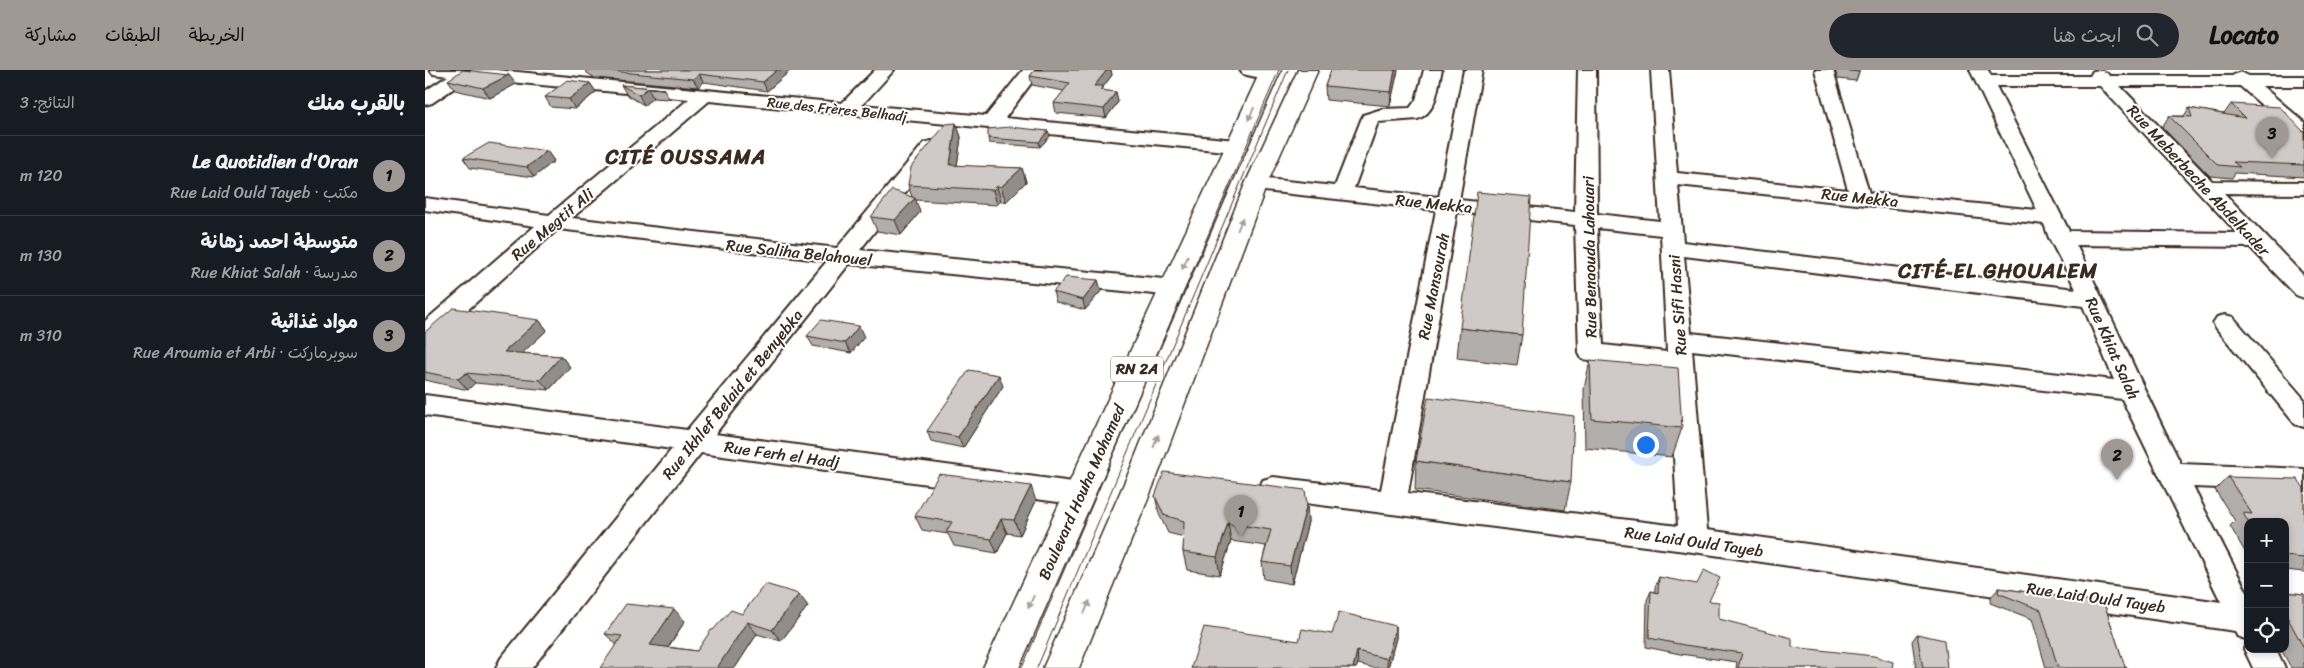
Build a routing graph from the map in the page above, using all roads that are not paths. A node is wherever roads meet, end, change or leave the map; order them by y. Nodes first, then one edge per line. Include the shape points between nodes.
1 (439, 70) edge
2 (594, 70) edge
3 (885, 70) edge
4 (1032, 70) edge
5 (1264, 70) edge
6 (1308, 70) edge
7 (1587, 70) edge
8 (1660, 70) edge
9 (1824, 70) edge
10 (465, 72) junction
11 (1452, 72) edge
12 (2238, 75) edge
13 (1982, 76) edge
14 (2100, 76) edge
15 (2304, 81) edge
16 (577, 82) junction
17 (704, 96) junction
18 (425, 99) edge
19 (846, 110) junction
20 (953, 120) junction
21 (991, 123) junction
22 (2304, 132) edge
23 (1236, 146) junction
24 (1668, 178) junction
25 (1256, 184) junction
26 (2204, 186) junction
27 (2304, 188) edge
28 (1342, 194) junction
29 (1860, 197) junction
30 (425, 204) edge
31 (1449, 205) junction
32 (1587, 221) junction
33 (552, 223) junction
34 (2056, 228) junction
35 (1672, 238) junction
36 (2255, 240) junction
37 (842, 258) junction
38 (1174, 288) junction
39 (2304, 290) edge
40 (2092, 299) junction
41 (2225, 323) dead end
42 (425, 334) edge
43 (1680, 351) junction
44 (2131, 390) junction
45 (425, 405) edge
46 (2304, 417) edge
47 (693, 442) junction
48 (1144, 472) junction
49 (2173, 475) junction
50 (1173, 476) edge
51 (2304, 480) edge
52 (1249, 485) edge
53 (1080, 494) junction
54 (1393, 503) junction
55 (1693, 540) junction
56 (2244, 618) edge
57 (2244, 622) edge
58 (2262, 653) edge
59 (511, 668) edge
60 (1001, 668) edge
61 (1061, 668) edge
62 (2269, 668) edge

1 - 10 street, Rue des Frères Belhadj
2 - 16 street
3 - 19 street
4 - 21 street
5 -> 23 main road, Boulevard Houha Mohamed / RN 2A
6 - 25 main road, RN 2A
7 - 32 street, Rue Benaouda Lahouari
8 - 24 street, Rue Sifi Hasni
9 - 29 street
10 - 16 street, Rue des Frères Belhadj
10 - 18 street
11 - 28 street via 1417,112 1409,115 1376,114 1370,119
11 - 31 street, Rue Mansourah
12 - 14 street
12 - 15 street
12 - 22 street
13 - 14 street
13 - 34 street, Rue Khiat Salah
14 - 26 street, Rue Meberbeche Abdelkader
16 - 17 street, Rue des Frères Belhadj
17 - 19 street, Rue des Frères Belhadj
17 - 33 street, Rue Megtit Ali
19 - 20 street, Rue des Frères Belhadj
20 - 21 street, Rue des Frères Belhadj
20 - 37 street, Rue Ikhlef Belaid et Benyebka
21 - 23 street, Rue des Frères Belhadj
23 -> 38 main road, Boulevard Houha Mohamed / RN 2A
24 - 29 street, Rue Mekka
24 - 35 street, Rue Sifi Hasni
25 - 28 street, Rue Mekka
48 -> 25 main road, RN 2A
26 - 27 street
26 - 36 street, Rue Meberbeche Abdelkader
28 - 31 street, Rue Mekka
29 - 34 street, Rue Mekka
30 - 33 street, Rue Saliha Belahouel
31 - 32 street, Rue Mekka
31 - 54 street, Rue Mansourah
32 - 35 street, Rue Mekka
32 - 43 street, Rue Benaouda Lahouari via 1591,353
33 - 37 street, Rue Saliha Belahouel
33 - 42 street, Rue Megtit Ali
34 - 36 street, Rue Mekka
34 - 40 street, Rue Khiat Salah
35 - 40 street, Rue Mekka
35 - 43 street, Rue Sifi Hasni
36 - 39 street, Rue Meberbeche Abdelkader
37 - 38 street, Rue Saliha Belahouel
37 - 47 street, Rue Ikhlef Belaid et Benyebka
38 - 53 main road, Boulevard Houha Mohamed / RN 2A
40 - 44 street, Rue Khiat Salah
41 - 46 street
43 - 44 street
43 - 55 street, Rue Sifi Hasni
44 - 49 street, Rue Khiat Salah
45 - 47 street, Rue Ferh el Hadj
47 - 53 street, Rue Ferh el Hadj
47 - 59 street, Rue Ikhlef Belaid et Benyebka
48 - 50 street
61 -> 48 main road, RN 2A
49 - 51 street
49 - 56 street, Rue Khiat Salah
52 - 54 street, Rue Laid Ould Tayeb
53 -> 60 main road, Boulevard Houha Mohamed / RN 2A
54 - 55 street, Rue Laid Ould Tayeb
55 - 57 street, Rue Laid Ould Tayeb
58 - 62 street

